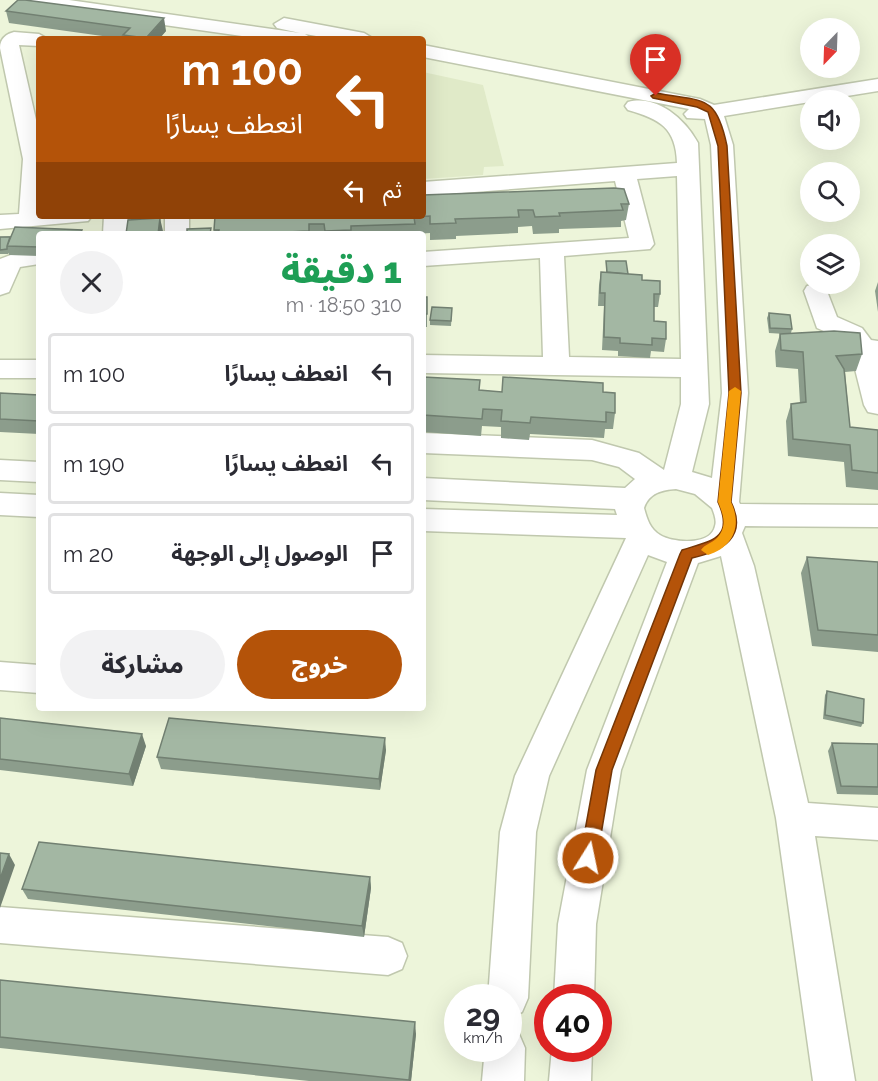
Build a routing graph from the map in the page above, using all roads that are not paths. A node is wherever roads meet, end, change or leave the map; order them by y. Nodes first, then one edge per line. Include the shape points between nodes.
1 (30, 0) edge
2 (126, 0) edge
3 (188, 23) edge
4 (281, 36) edge
5 (331, 36) edge
6 (36, 40) edge
7 (426, 52) edge
8 (426, 64) edge
9 (878, 85) edge
10 (712, 110) junction
11 (672, 120) junction
12 (35, 145) edge
13 (687, 169) junction
14 (624, 174) junction
15 (426, 189) edge
16 (30, 219) junction
17 (36, 219) edge
18 (0, 222) edge
19 (552, 250) junction
20 (36, 258) edge
21 (426, 259) edge
22 (0, 286) edge
23 (817, 294) edge
24 (870, 348) edge
25 (426, 364) edge
26 (556, 366) junction
27 (694, 368) junction
28 (0, 369) edge
29 (36, 369) edge
30 (878, 405) edge
31 (426, 443) edge
32 (0, 470) edge
33 (36, 472) edge
34 (667, 479) junction
35 (426, 489) edge
36 (0, 504) edge
37 (36, 506) edge
38 (878, 516) edge
39 (727, 517) junction
40 (426, 520) edge
41 (635, 521) junction
42 (686, 554) junction
43 (0, 676) edge
44 (36, 679) edge
45 (794, 818) junction
46 (878, 824) edge
47 (0, 926) edge
48 (388, 956) dead end
49 (509, 984) edge
50 (575, 984) edge
51 (504, 1062) edge
52 (571, 1062) edge
53 (503, 1081) edge
54 (570, 1081) edge
55 (834, 1081) edge

1 - 3 street
2 - 3 street
3 - 4 street
3 - 5 street
6 - 12 street via 14,38 9,44
7 - 10 street
8 - 11 street via 646,109
9 - 10 street
10 - 11 street
10 - 39 street via 723,146 735,393
11 - 13 street via 687,143
12 - 16 street
13 - 14 street
13 - 27 street
14 - 15 street
14 - 19 street via 642,244
16 - 17 street
16 - 18 street
19 - 21 street
19 - 26 street
20 - 22 street via 12,260
23 - 24 street via 826,322 853,334
24 - 30 street
25 - 26 street
26 - 27 street
27 - 34 street via 695,404
28 - 29 street
31 - 34 street via 592,450 629,459
32 - 33 street
34 - 39 street via 695,482 712,490
34 - 41 street via 647,484
35 - 41 street
36 - 37 street
38 - 39 street
39 - 42 street via 712,548
39 - 45 street
40 - 41 street
41 - 42 street via 661,549
41 - 49 street via 532,776 518,832
42 - 50 street via 604,770 577,924
43 - 44 street
45 - 46 street
45 - 55 street
47 - 48 street
51 - 53 street
52 - 54 street

